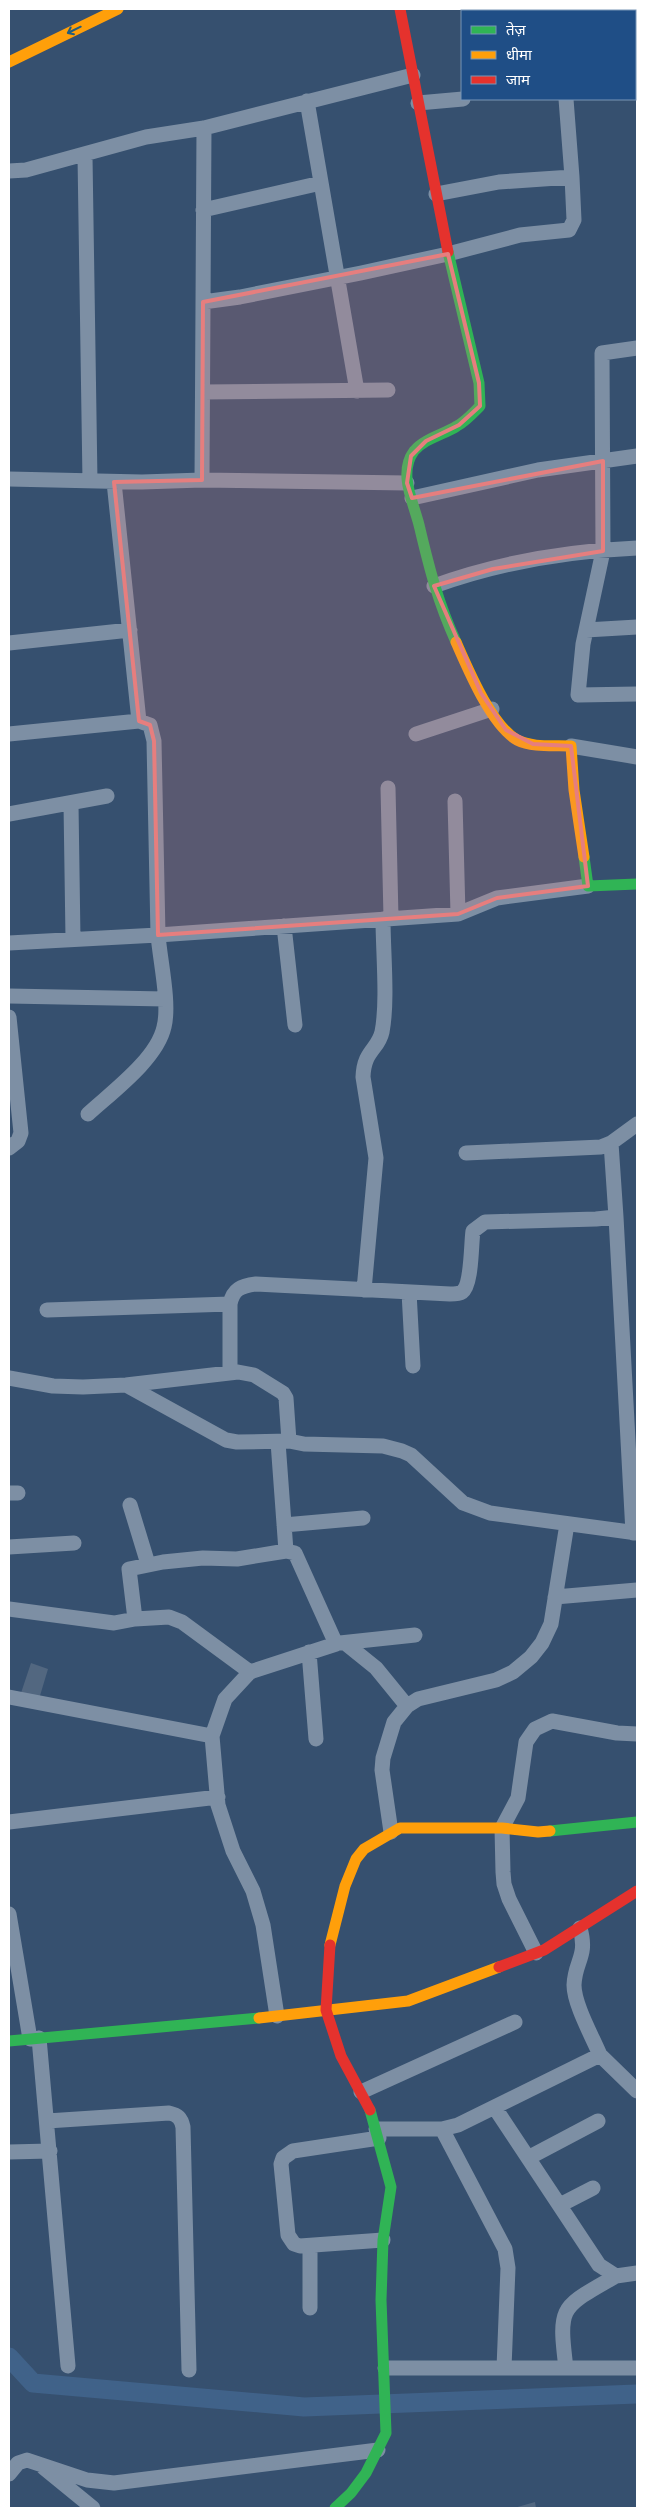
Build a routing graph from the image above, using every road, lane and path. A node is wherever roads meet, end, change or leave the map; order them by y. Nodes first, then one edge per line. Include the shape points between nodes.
1 (118, 9) edge
2 (400, 9) edge
3 (9, 62) edge
4 (412, 75) junction
5 (461, 99) edge
6 (566, 100) edge
7 (307, 101) junction
8 (418, 103) junction
9 (204, 128) junction
10 (85, 156) junction
11 (9, 170) edge
12 (572, 176) junction
13 (321, 183) junction
14 (436, 194) junction
15 (203, 210) junction
16 (448, 254) junction
17 (338, 277) junction
18 (203, 302) junction
19 (637, 348) edge
20 (358, 390) junction
21 (388, 390) dead end
22 (203, 392) junction
23 (637, 456) edge
24 (603, 461) junction
25 (9, 479) edge
26 (202, 480) junction
27 (90, 481) junction
28 (114, 482) junction
29 (407, 483) junction
30 (412, 498) junction
31 (637, 548) edge
32 (603, 551) junction
33 (434, 586) junction
34 (637, 627) edge
35 (130, 630) junction
36 (586, 630) junction
37 (9, 643) edge
38 (637, 694) edge
39 (492, 709) junction
40 (139, 722) junction
41 (9, 734) edge
42 (416, 734) dead end
43 (571, 746) junction
44 (637, 757) edge
45 (388, 788) dead end
46 (107, 796) dead end
47 (455, 801) dead end
48 (71, 804) junction
49 (9, 814) edge
50 (637, 884) edge
51 (588, 886) junction
52 (458, 914) junction
53 (387, 919) junction
54 (284, 926) junction
55 (158, 935) junction
56 (73, 940) junction
57 (9, 943) edge
58 (9, 996) edge
59 (164, 999) junction
60 (9, 1017) edge
61 (295, 1026) dead end
62 (88, 1114) dead end
63 (637, 1124) edge
64 (611, 1143) junction
65 (9, 1148) edge
66 (466, 1153) dead end
67 (616, 1217) junction
68 (364, 1290) junction
69 (410, 1292) junction
70 (230, 1304) junction
71 (47, 1310) dead end
72 (630, 1347) edge
73 (413, 1366) dead end
74 (230, 1372) junction
75 (9, 1378) edge
76 (126, 1386) junction
77 (284, 1442) junction
78 (130, 1505) dead end
79 (363, 1518) dead end
80 (567, 1524) junction
81 (284, 1525) junction
82 (635, 1533) edge
83 (74, 1544) dead end
84 (9, 1547) edge
85 (286, 1551) junction
86 (148, 1564) junction
87 (637, 1590) edge
88 (555, 1597) junction
89 (9, 1609) edge
90 (136, 1618) junction
91 (415, 1635) dead end
92 (341, 1643) junction
93 (309, 1652) junction
94 (250, 1672) junction
95 (9, 1697) edge
96 (407, 1706) junction
97 (637, 1734) edge
98 (212, 1736) junction
99 (316, 1739) dead end
100 (218, 1797) junction
101 (9, 1822) edge
102 (637, 1822) edge
103 (502, 1828) junction
104 (391, 1832) junction
105 (637, 1891) edge
106 (9, 1914) edge
107 (580, 1928) junction
108 (536, 1953) junction
109 (326, 2010) junction
110 (277, 2016) junction
111 (516, 2022) dead end
112 (35, 2039) junction
113 (9, 2041) edge
114 (600, 2055) junction
115 (637, 2091) edge
116 (361, 2092) junction
117 (495, 2108) junction
118 (47, 2121) junction
119 (598, 2121) dead end
120 (442, 2128) junction
121 (378, 2134) junction
122 (50, 2151) junction
123 (9, 2152) edge
124 (528, 2158) junction
125 (593, 2188) dead end
126 (560, 2205) junction
127 (383, 2240) junction
128 (310, 2246) junction
129 (637, 2273) edge
130 (616, 2276) junction
131 (310, 2308) dead end
132 (68, 2366) dead end
133 (504, 2368) junction
134 (566, 2368) junction
135 (637, 2368) edge
136 (189, 2370) dead end
137 (385, 2376) junction
138 (378, 2450) junction
139 (35, 2461) junction
140 (9, 2474) edge
141 (93, 2508) edge
142 (335, 2508) edge

1 -> 3 street
2 - 4 street
4 - 7 street
4 - 8 street
5 - 8 street
6 - 12 street
7 - 9 street
7 - 13 street
8 - 14 street
9 - 10 street via 146,137
9 - 15 street
10 - 11 street via 26,170
10 - 27 street
12 - 14 street via 499,182
12 - 16 street via 574,220 569,230 504,238
13 - 15 street
13 - 17 street
14 - 16 street
15 - 18 street
16 - 17 street
16 - 29 street via 479,383 480,406 459,425 418,448 411,456
17 - 18 street via 240,298
17 - 20 street
18 - 22 street
19 - 24 street via 602,353
20 - 21 street
20 - 22 street
22 - 26 street
23 - 24 street
24 - 30 street via 538,470
24 - 32 street
25 - 27 street
26 - 28 street
26 - 29 street
27 - 28 street
28 - 35 street
29 - 30 street
30 - 33 street
31 - 32 street
32 - 33 street via 493,569
32 - 36 street
33 - 39 street via 480,693
34 - 36 street
35 - 37 street
35 - 40 street
36 - 38 street via 578,694
39 - 42 street
39 - 43 street via 514,738 533,744
40 - 41 street
40 - 55 street via 150,726 154,740
43 - 44 street
43 - 51 street
45 - 53 street
46 - 48 street
47 - 52 street
48 - 49 street
48 - 56 street
50 - 51 street
51 - 52 street via 497,898
52 - 53 street
53 - 54 street
53 - 68 street via 381,1035 368,1054 363,1078 376,1158
54 - 55 street
54 - 61 street
55 - 56 street
55 - 59 street
56 - 57 street
58 - 59 street
59 - 62 street via 164,1028 157,1046
60 - 65 street via 21,1133 18,1141
63 - 64 street
64 - 66 street
64 - 67 street
67 - 69 street via 485,1222 473,1231 468,1278 461,1293
67 - 72 street
68 - 69 street
68 - 70 street via 256,1284 238,1287
69 - 73 street
70 - 71 street
70 - 74 street
72 - 82 street
74 - 76 street
74 - 77 street via 254,1375 283,1393 288,1404
75 - 76 street via 69,1387
76 - 77 street via 226,1440
77 - 80 street via 392,1448 411,1456 452,1495 475,1509 490,1514
77 - 81 street
78 - 86 street
79 - 81 street
80 - 82 street
80 - 88 street
81 - 85 street
83 - 84 street
85 - 86 street via 237,1559 203,1558
85 - 92 street via 295,1553 301,1563
86 - 90 street via 129,1569
87 - 88 street
88 - 96 street via 551,1624 542,1643 513,1672 496,1680 418,1699
89 - 90 street via 114,1623
90 - 94 street via 169,1617 182,1622
91 - 92 street
92 - 93 street
92 - 96 street via 376,1668
93 - 94 street
93 - 99 street
94 - 98 street via 224,1699
95 - 98 street
96 - 104 street via 394,1722 383,1758
97 - 103 street via 559,1721 539,1726 526,1742 518,1798
98 - 100 street
100 - 101 street
100 - 110 street via 233,1852 253,1891 263,1925
102 - 103 street via 538,1832
103 - 104 street via 400,1828
103 - 108 street via 504,1884
104 - 109 street via 364,1849 356,1859 345,1886 328,1955
105 - 107 street
106 - 112 street
107 - 108 street
107 - 114 street via 584,1950 574,1987
108 - 109 street via 408,2001
109 - 110 street
109 - 116 street via 341,2056
110 - 112 street
111 - 116 street
112 - 113 street
112 - 118 street
114 - 115 street
114 - 117 street
116 - 121 street
117 - 120 street via 466,2123
117 - 124 street
118 - 122 street
118 - 136 street via 169,2113 181,2119
119 - 124 street
120 - 121 street
120 - 133 street via 505,2249 508,2268
121 - 127 street via 391,2187
121 - 128 street via 293,2151 283,2158 288,2234 294,2244
122 - 123 street
122 - 132 street
124 - 126 street
125 - 126 street
126 - 130 street via 599,2265
127 - 128 street
127 - 137 street via 381,2300
128 - 131 street
129 - 130 street
130 - 134 street via 579,2298 562,2316
133 - 134 street
133 - 137 street
134 - 135 street
137 - 138 street via 386,2433
138 - 139 street via 114,2483 87,2480
138 - 142 street via 352,2493
139 - 140 street via 18,2463
139 - 141 street

